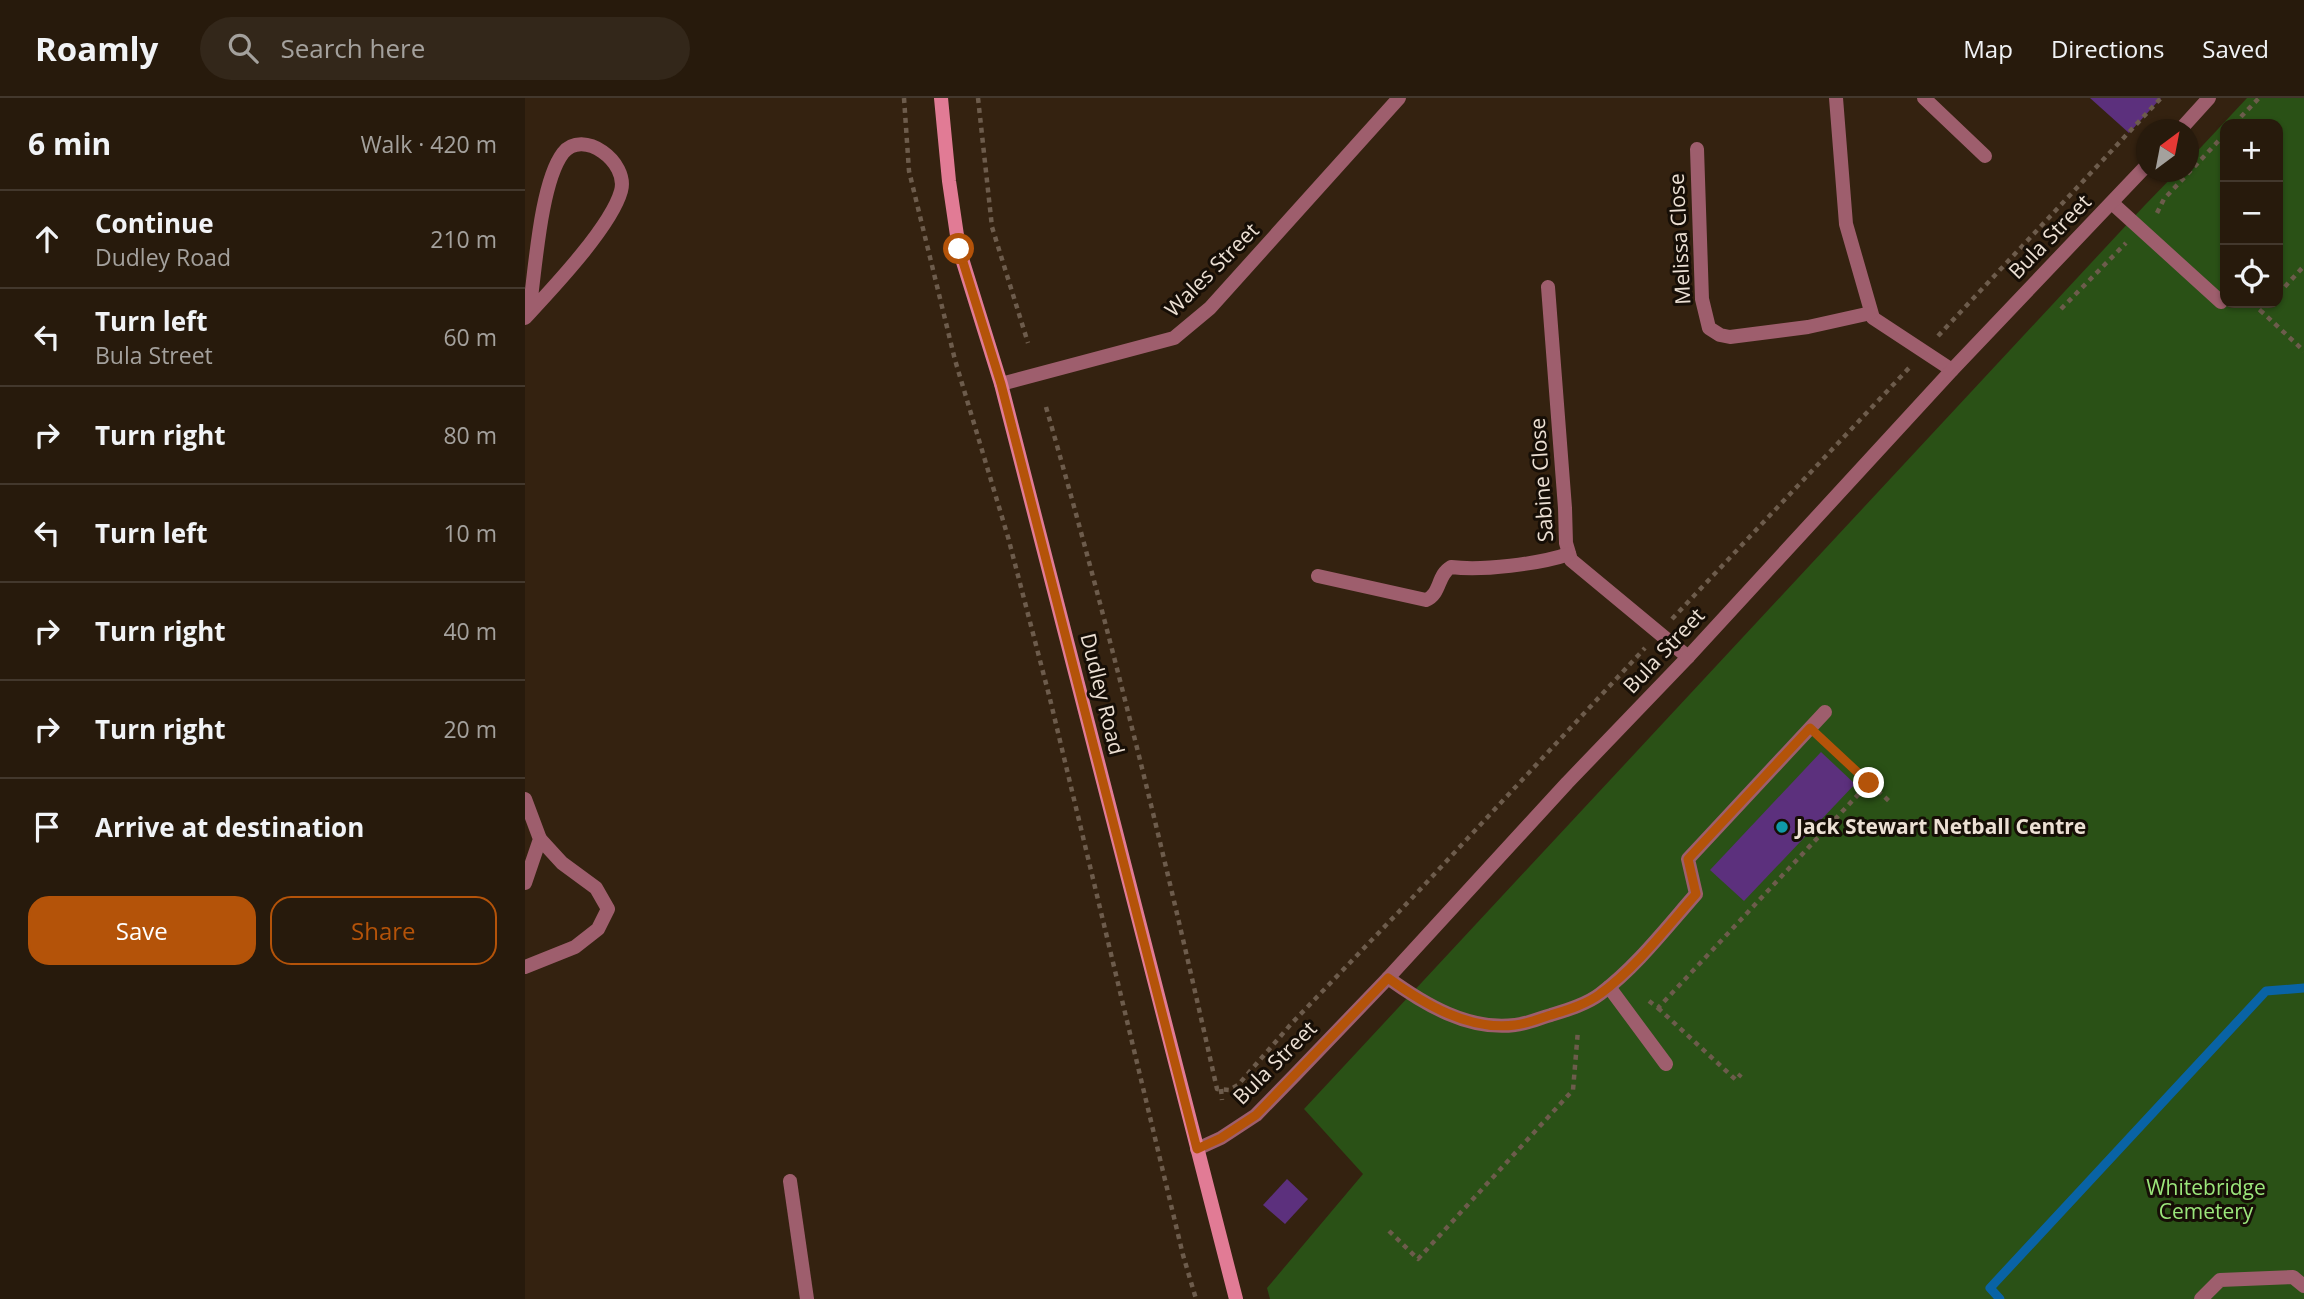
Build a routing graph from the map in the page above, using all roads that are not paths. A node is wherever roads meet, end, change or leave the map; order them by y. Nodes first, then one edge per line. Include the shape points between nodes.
1 (941, 98) edge
2 (1399, 98) edge
3 (1836, 98) edge
4 (1924, 98) edge
5 (2209, 98) edge
6 (2190, 119) edge
7 (1697, 149) dead end
8 (1985, 156) dead end
9 (2136, 177) edge
10 (2112, 203) junction
11 (1548, 287) dead end
12 (2220, 301) edge
13 (1871, 313) junction
14 (527, 316) edge
15 (1952, 370) junction
16 (1001, 384) junction
17 (1569, 554) junction
18 (1318, 576) dead end
19 (1688, 657) junction
20 (1825, 712) dead end
21 (525, 799) edge
22 (540, 839) junction
23 (525, 883) edge
24 (525, 967) edge
25 (1388, 978) junction
26 (1609, 987) junction
27 (1665, 1064) dead end
28 (1197, 1149) junction
29 (790, 1181) dead end
30 (2304, 1286) edge
31 (807, 1299) edge
32 (1236, 1299) edge
33 (2201, 1299) edge

1 - 16 main road, Dudley Road via 959,249
2 - 16 street, Wales Street via 1210,308 1174,338
3 - 13 street via 1846,224
4 - 8 street
5 - 6 street
7 - 13 street, Melissa Close via 1702,299 1709,328 1730,337
9 - 10 street, Bula Street
10 - 12 street
10 - 15 street, Bula Street
11 - 17 street, Sabine Close
13 - 15 street
14 - 14 street via 613,211 622,189 620,170 608,155 594,148 578,145 564,151 552,175
15 - 19 street, Bula Street
16 - 28 main road, Dudley Road
17 - 18 street via 1470,570 1451,567 1442,574 1435,594 1426,600
17 - 19 street, Sabine Close
19 - 25 street, Bula Street
20 - 26 street via 1688,859 1696,894
21 - 22 street
22 - 23 street
22 - 24 street via 562,863 596,888 608,909 599,929 575,947
25 - 26 street via 1442,1012 1483,1024 1515,1025 1545,1017 1597,997
25 - 28 street, Bula Street via 1256,1115
26 - 27 street
28 - 32 main road, Dudley Road
29 - 31 street
30 - 33 street via 2293,1277 2220,1280

